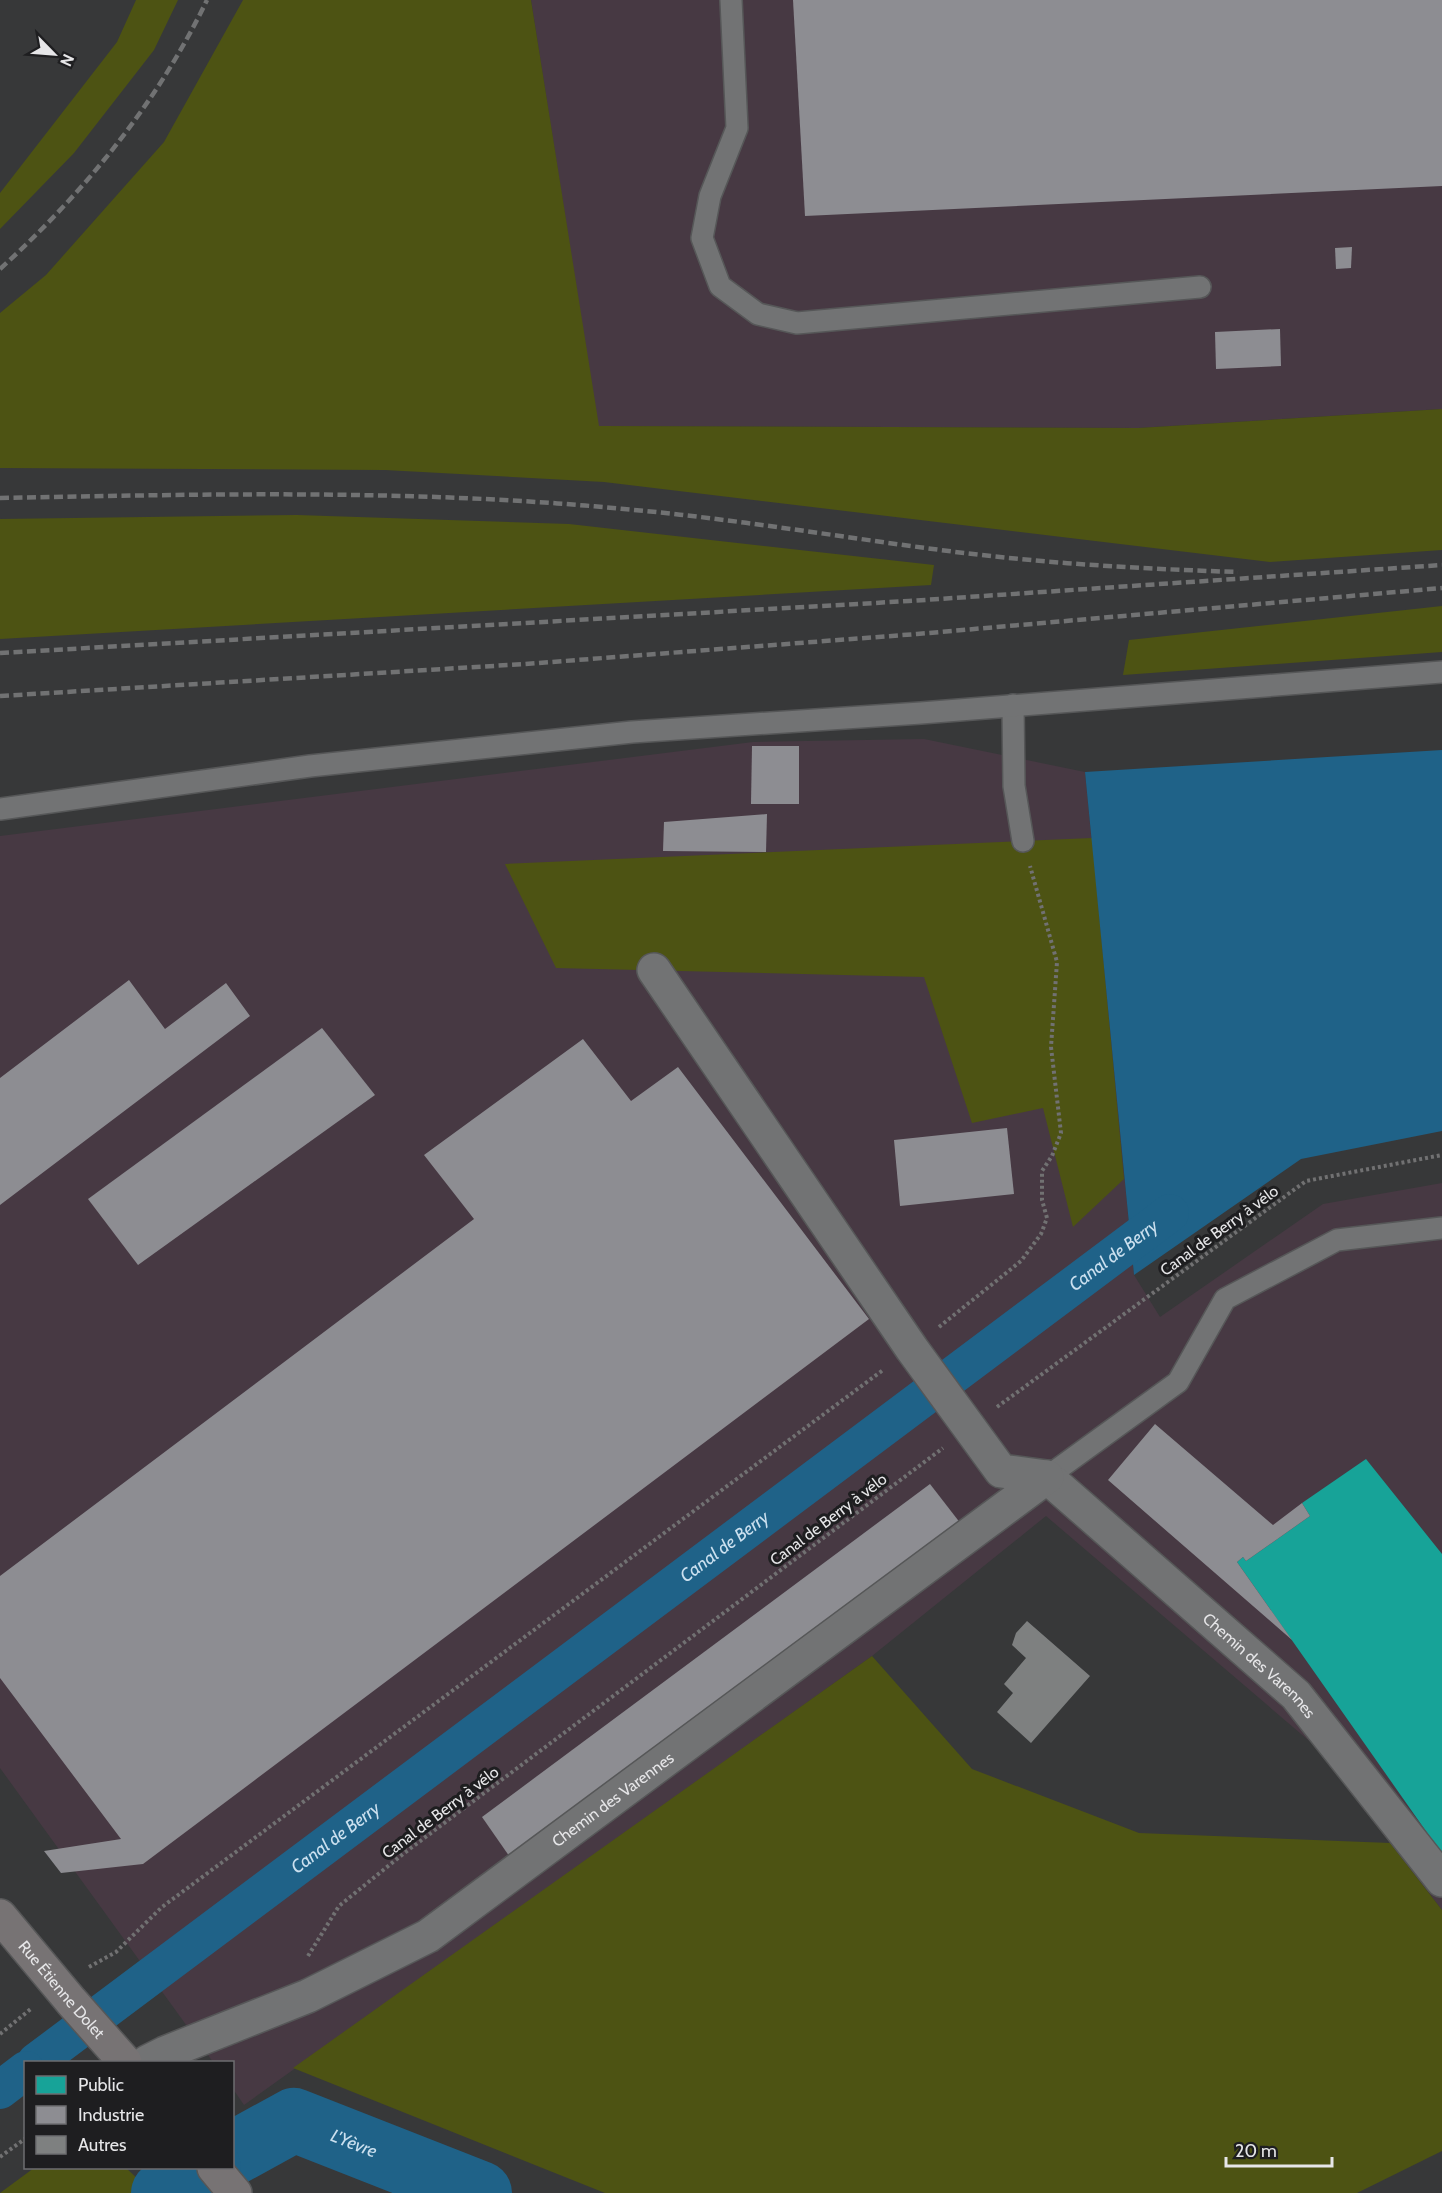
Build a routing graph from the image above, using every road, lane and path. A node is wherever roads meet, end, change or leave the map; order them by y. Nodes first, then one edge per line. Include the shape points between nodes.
1 (731, 0) edge
2 (1200, 287) dead end
3 (1442, 672) edge
4 (1013, 705) junction
5 (0, 809) edge
6 (1023, 841) joint
7 (654, 970) dead end
8 (1442, 1155) edge
9 (1442, 1228) edge
10 (916, 1354) junction
11 (965, 1420) junction
12 (1047, 1477) junction
13 (1442, 1880) edge
14 (0, 1916) edge
15 (65, 1993) junction
16 (308, 1996) junction
17 (119, 2055) edge
18 (149, 2061) edge
19 (24, 2139) edge
20 (0, 2157) edge
21 (215, 2169) edge
22 (236, 2193) edge

1 - 2 lane via 737,128 710,196 702,238 720,286 758,314 797,323
3 - 4 lane
4 - 5 lane via 632,732 310,766
4 - 6 lane via 1014,786
6 - 10 path via 1057,962 1051,1047 1061,1133 1042,1171 1042,1200 1047,1218 1041,1234 1021,1261
7 - 10 street
8 - 11 path, Canal de Berry à vélo via 1306,1181
9 - 12 lane via 1337,1239 1225,1299 1178,1382
10 - 11 street
10 - 15 path via 162,1907 116,1952
11 - 12 street via 1001,1471
11 - 16 path, Canal de Berry à vélo via 339,1906 306,1958 302,1970
12 - 13 street, Chemin des Varennes via 1296,1695
12 - 16 street, Chemin des Varennes via 428,1936
14 - 15 main road, Rue Étienne Dolet
15 - 17 main road, Rue Étienne Dolet
16 - 18 street, Chemin des Varennes
19 - 20 path
21 - 22 main road

